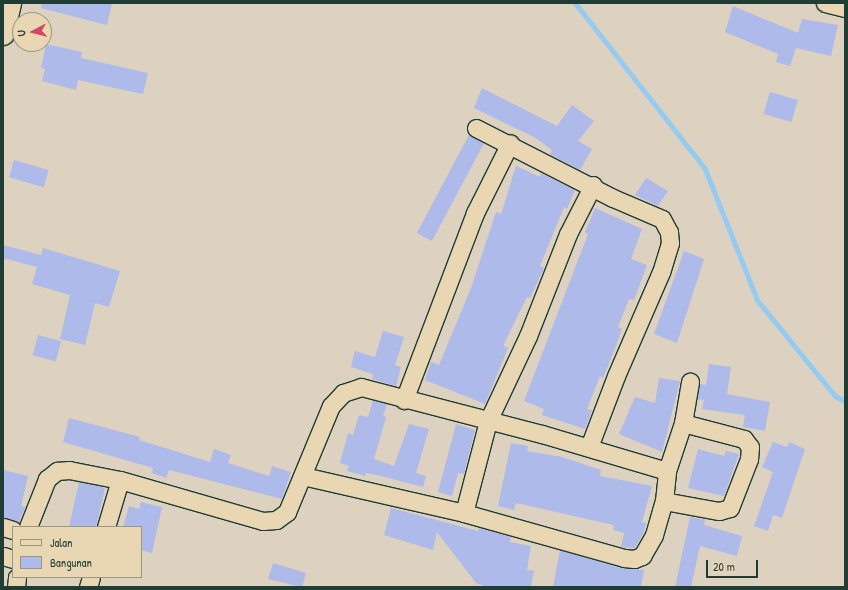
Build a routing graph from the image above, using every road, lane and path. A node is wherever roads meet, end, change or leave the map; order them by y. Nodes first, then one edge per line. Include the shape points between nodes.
1 (10, 3) edge
2 (825, 3) edge
3 (845, 8) edge
4 (3, 34) edge
5 (476, 128) dead end
6 (510, 143) junction
7 (593, 185) junction
8 (690, 382) dead end
9 (404, 400) junction
10 (488, 421) junction
11 (683, 423) junction
12 (589, 447) junction
13 (668, 471) junction
14 (303, 476) junction
15 (120, 480) junction
16 (664, 501) junction
17 (464, 513) junction
18 (28, 526) edge
19 (106, 526) edge

1 - 4 street
2 - 3 street
5 - 6 street
6 - 7 street
6 - 9 street via 475,213
7 - 10 street via 568,234 528,336
7 - 12 street via 662,219 670,243 661,272 616,376
8 - 11 street
9 - 10 street
9 - 14 street via 361,387 343,393 331,406
10 - 12 street
10 - 17 street
11 - 13 street
11 - 16 street via 744,439 750,447 749,459 730,508 719,511
12 - 13 street
13 - 16 street
14 - 15 street via 287,512 276,520 263,521
14 - 17 street
15 - 18 street via 69,470 57,471 47,479
15 - 19 street
16 - 17 street via 647,549 634,558 624,558

